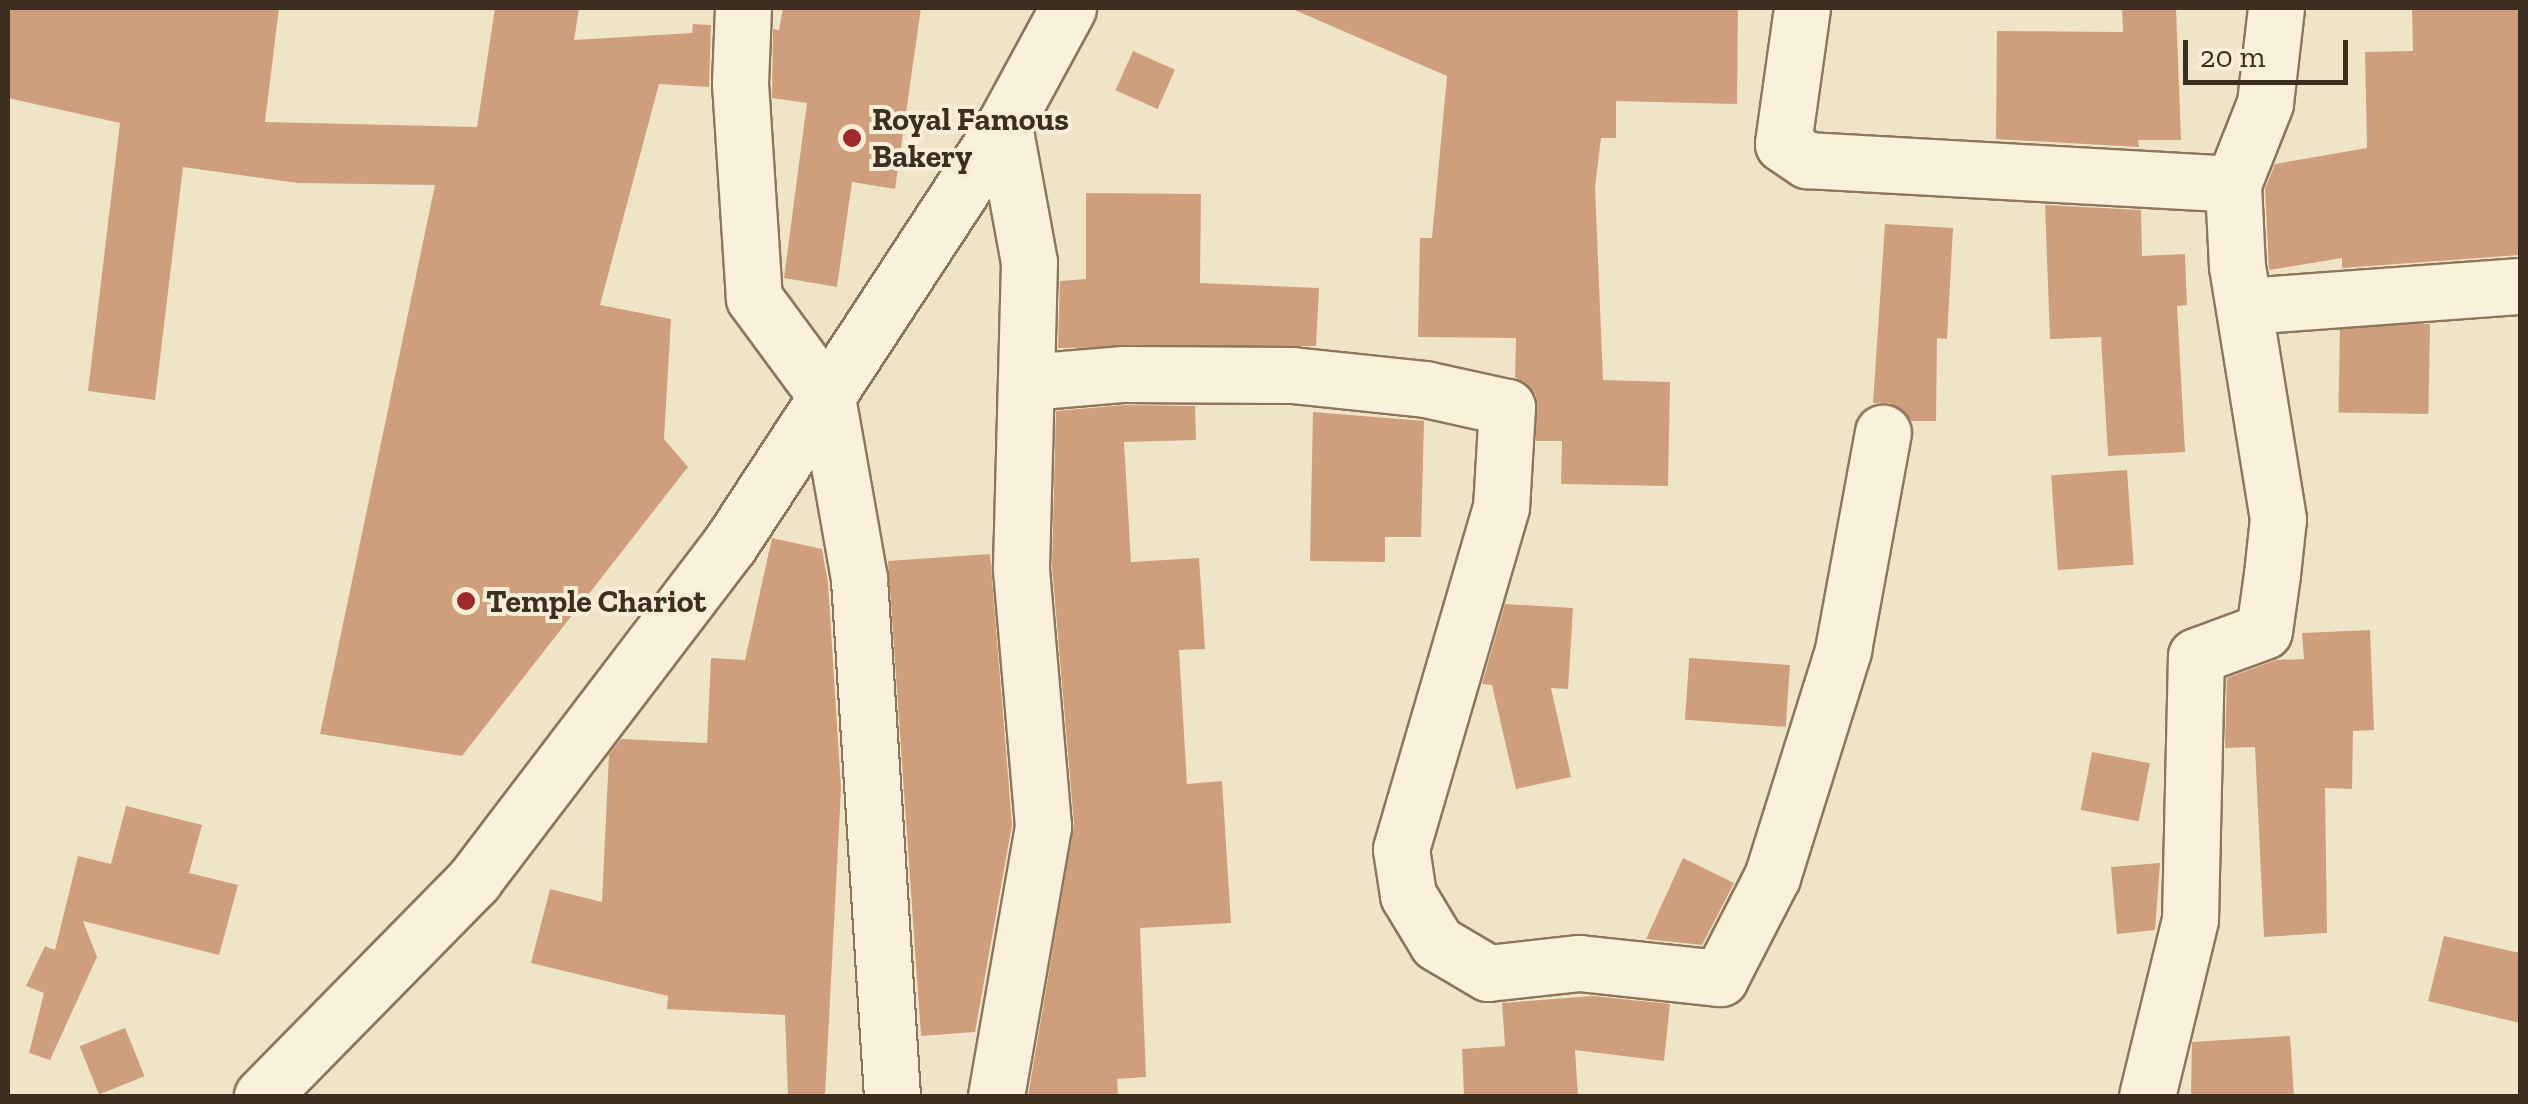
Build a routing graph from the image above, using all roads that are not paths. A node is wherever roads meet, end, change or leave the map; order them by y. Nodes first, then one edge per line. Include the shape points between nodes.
1 (742, 8) edge
2 (1068, 8) edge
3 (1802, 8) edge
4 (2276, 8) edge
5 (1004, 126) junction
6 (2233, 184) junction
7 (2520, 286) edge
8 (2246, 306) junction
9 (1028, 382) junction
10 (827, 397) junction
11 (1882, 433) dead end
12 (262, 1096) edge
13 (892, 1096) edge
14 (996, 1096) edge
15 (2147, 1096) edge

1 - 10 street via 740,83 754,298
2 - 5 street
3 - 6 street via 1783,144 1807,160
4 - 6 street via 2265,103
5 - 9 street via 1029,262
5 - 10 street
6 - 8 street
7 - 8 street
8 - 15 street via 2278,519 2272,574 2264,631 2196,656 2190,919
9 - 11 street via 1124,374 1292,374 1507,407 1501,507 1401,849 1408,896 1438,943 1488,973 1579,963 1720,978 1772,877 1843,650
9 - 14 street via 1021,566 1043,826
10 - 12 street via 730,544 474,880
10 - 13 street via 859,580

